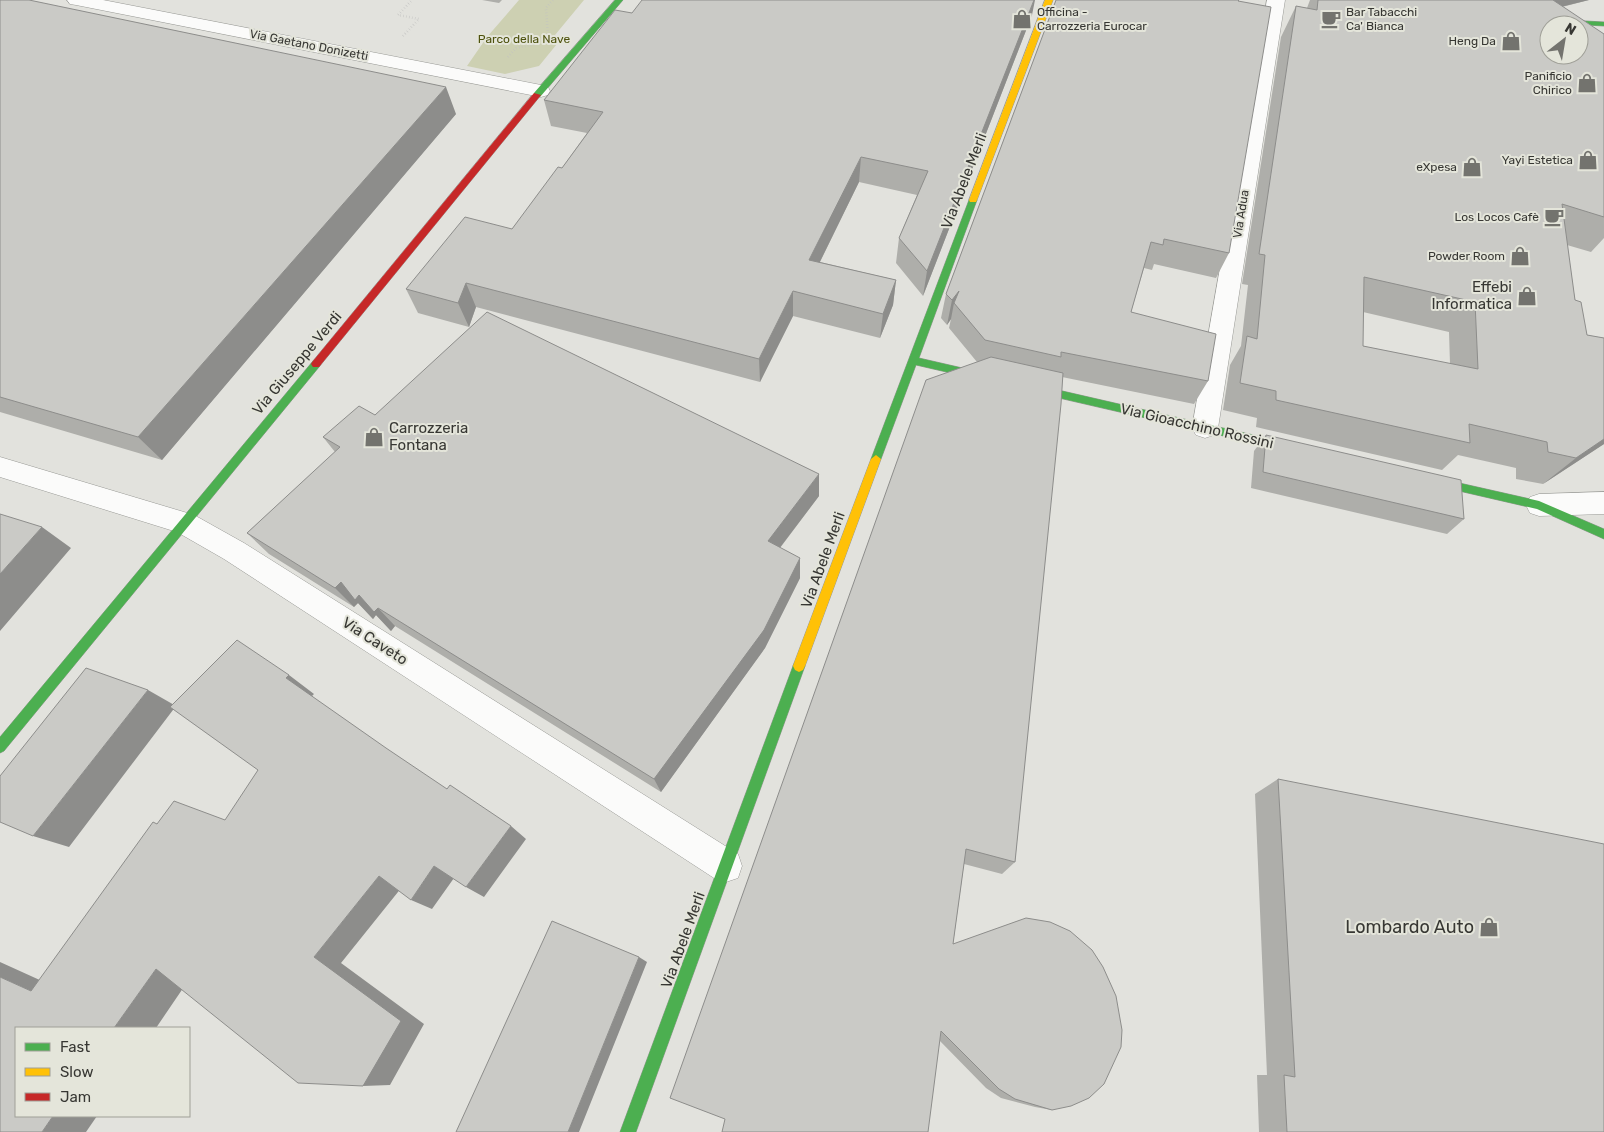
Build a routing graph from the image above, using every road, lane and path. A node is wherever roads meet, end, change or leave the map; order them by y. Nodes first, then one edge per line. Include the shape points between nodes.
1 (76, 0) edge
2 (412, 0) edge
3 (553, 0) edge
4 (619, 0) edge
5 (1049, 0) edge
6 (1276, 0) edge
7 (1589, 23) edge
8 (415, 24) dead end
9 (1604, 24) edge
10 (489, 81) junction
11 (542, 91) junction
12 (912, 360) junction
13 (1206, 428) junction
14 (1310, 452) edge
15 (0, 467) edge
16 (1415, 477) edge
17 (1604, 503) edge
18 (1539, 505) junction
19 (185, 523) junction
20 (1604, 534) edge
21 (0, 747) edge
22 (726, 866) junction
23 (628, 1132) edge

1 - 10 street, Via Gaetano Donizetti
2 - 8 path via 398,15 419,19
3 - 10 path via 546,8 549,42 516,48
4 - 11 street, Via Giuseppe Verdi
5 - 12 street, Via Abele Merli
6 - 13 street, Via Adua
7 - 9 street
10 - 11 street, Via Gaetano Donizetti
11 - 19 street, Via Giuseppe Verdi
12 - 13 street, Via Gioacchino Rossini
12 - 22 street, Via Abele Merli
13 - 14 street, Via Gioacchino Rossini
15 - 19 street, Via Caveto
16 - 18 street
17 - 18 street
18 - 20 street
19 - 21 street, Via Giuseppe Verdi
19 - 22 street, Via Caveto via 234,551
22 - 23 street, Via Abele Merli

